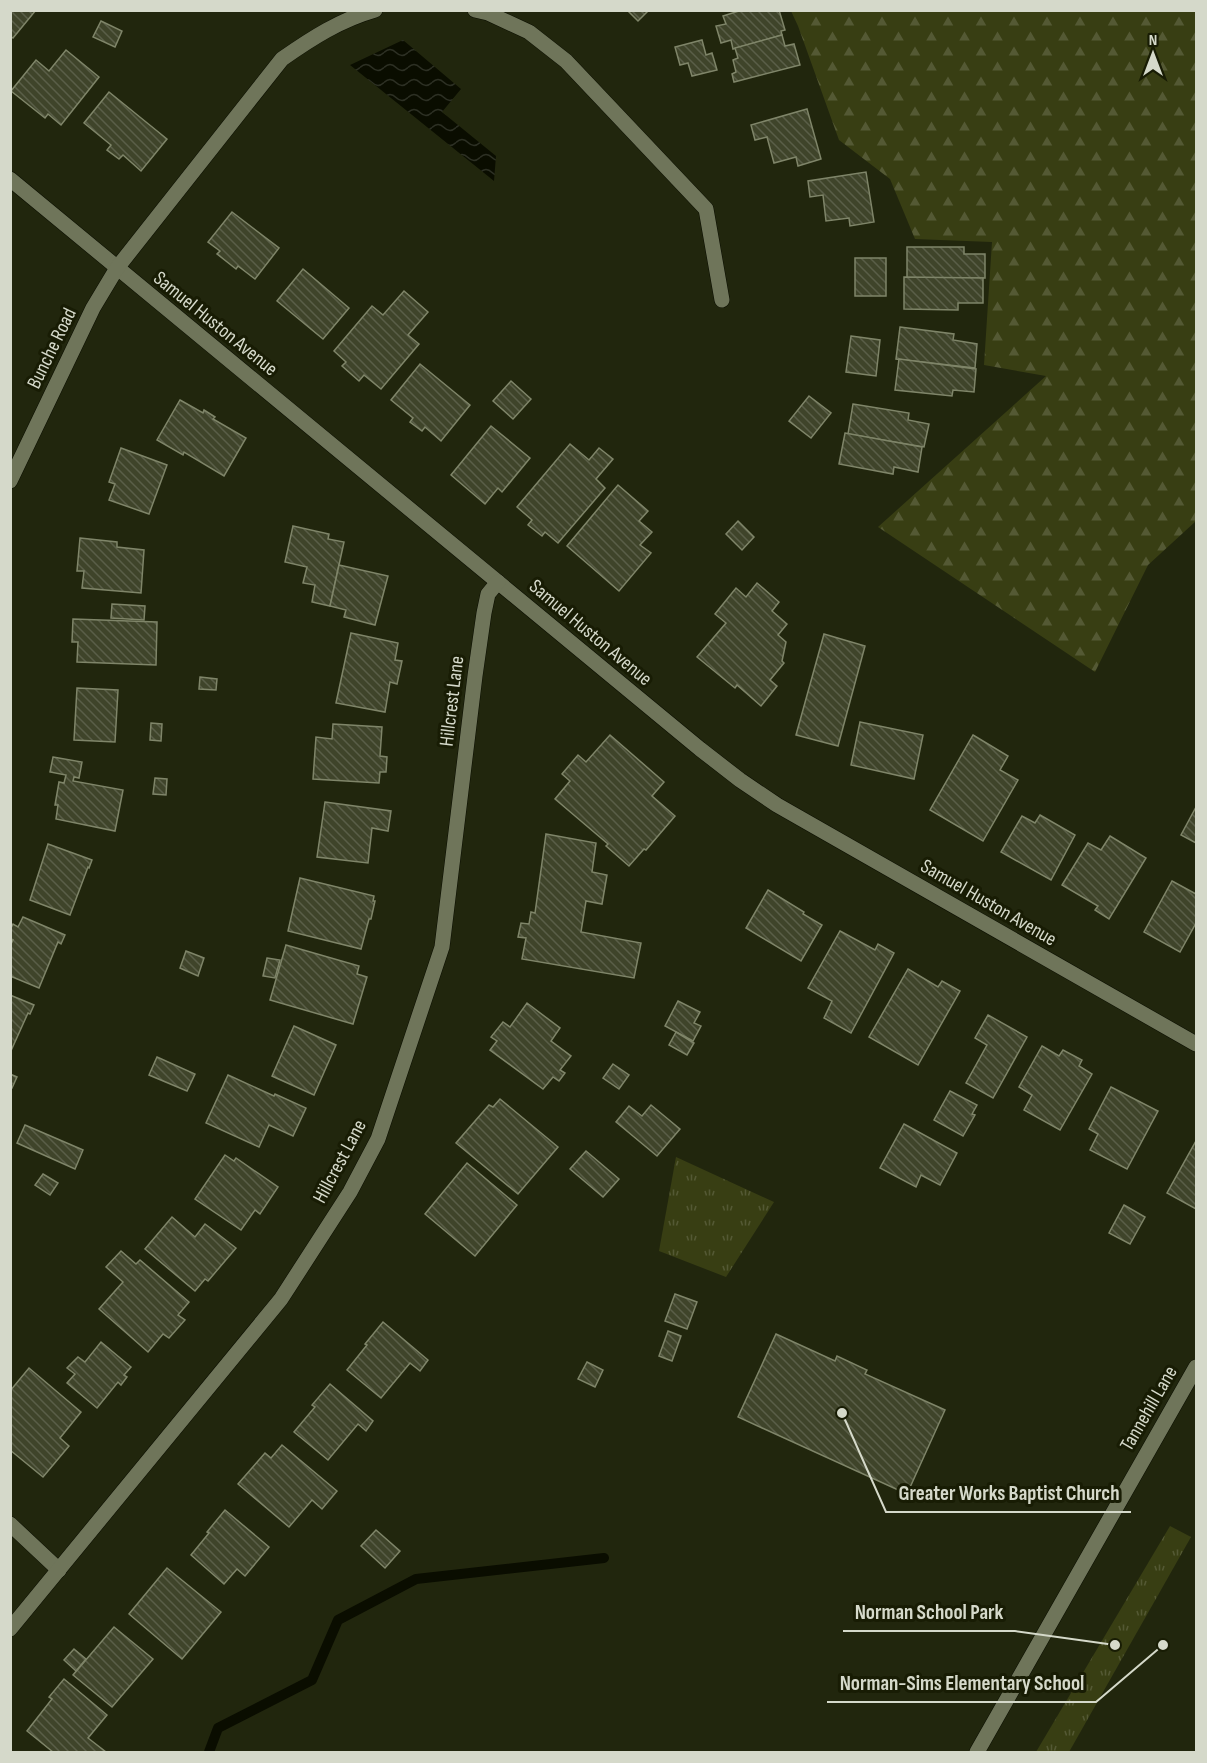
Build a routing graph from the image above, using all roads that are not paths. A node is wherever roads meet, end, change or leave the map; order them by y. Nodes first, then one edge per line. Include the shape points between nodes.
1 (375, 10) edge
2 (475, 10) edge
3 (10, 179) edge
4 (117, 268) junction
5 (722, 300) dead end
6 (10, 481) edge
7 (498, 582) junction
8 (1197, 1044) edge
9 (1197, 1367) edge
10 (10, 1524) edge
11 (59, 1570) junction
12 (10, 1629) edge
13 (977, 1752) edge

1 - 4 street, Bunche Road via 341,22 282,59
2 - 5 street via 529,32 566,61 706,209
3 - 4 street, Samuel Huston Avenue
4 - 6 street, Bunche Road via 93,308
4 - 7 street, Samuel Huston Avenue
7 - 8 street, Samuel Huston Avenue via 700,749 777,805
7 - 11 street, Hillcrest Lane via 488,594 483,623 442,947 378,1139 350,1192 281,1299
9 - 13 street, Tannehill Lane
10 - 11 street
11 - 12 street, Hillcrest Lane

